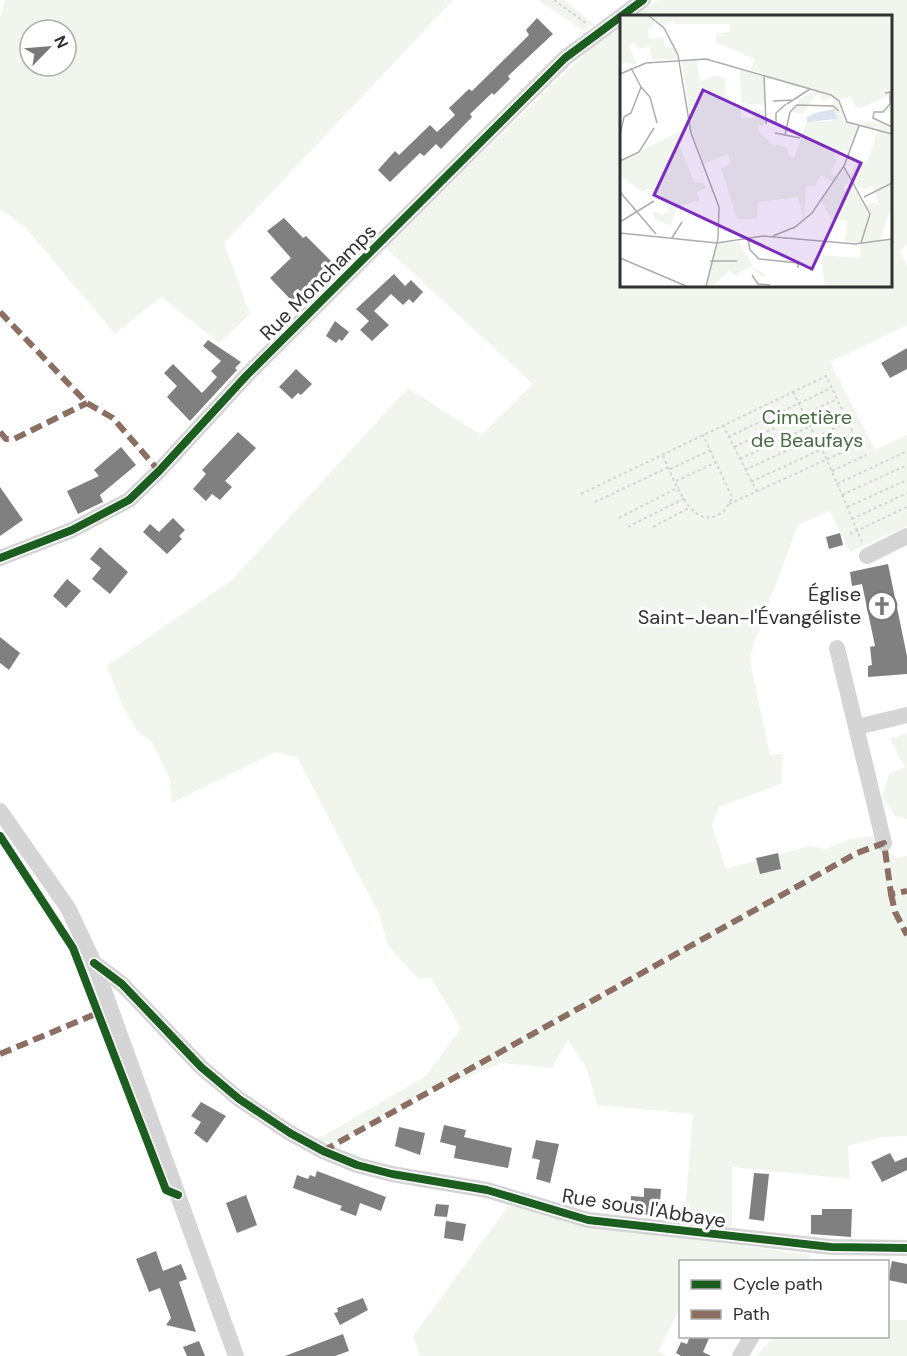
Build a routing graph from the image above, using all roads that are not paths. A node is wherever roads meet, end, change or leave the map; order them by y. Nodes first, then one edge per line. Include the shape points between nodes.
1 (644, 0) edge
2 (623, 15) edge
3 (620, 17) edge
4 (907, 536) edge
5 (867, 556) road end
6 (0, 558) edge
7 (837, 648) dead end
8 (907, 715) edge
9 (857, 727) junction
10 (0, 811) edge
11 (884, 843) dead end
12 (94, 963) junction
13 (831, 1247) junction
14 (907, 1248) edge
15 (820, 1260) edge
16 (751, 1338) edge
17 (236, 1356) edge
18 (740, 1356) edge

1 - 2 street, Rue Monchamps
3 - 6 street, Rue Monchamps via 565,58 248,375 129,500 72,530
4 - 5 street
7 - 9 street
8 - 9 street
9 - 11 street
10 - 12 street via 68,908
12 - 13 street, Rue sous l'Abbaye via 122,984 201,1067 239,1099 298,1138 357,1165 488,1190 588,1220
12 - 17 street
13 - 14 street, Rue sous l'Abbaye
13 - 15 street
16 - 18 street

